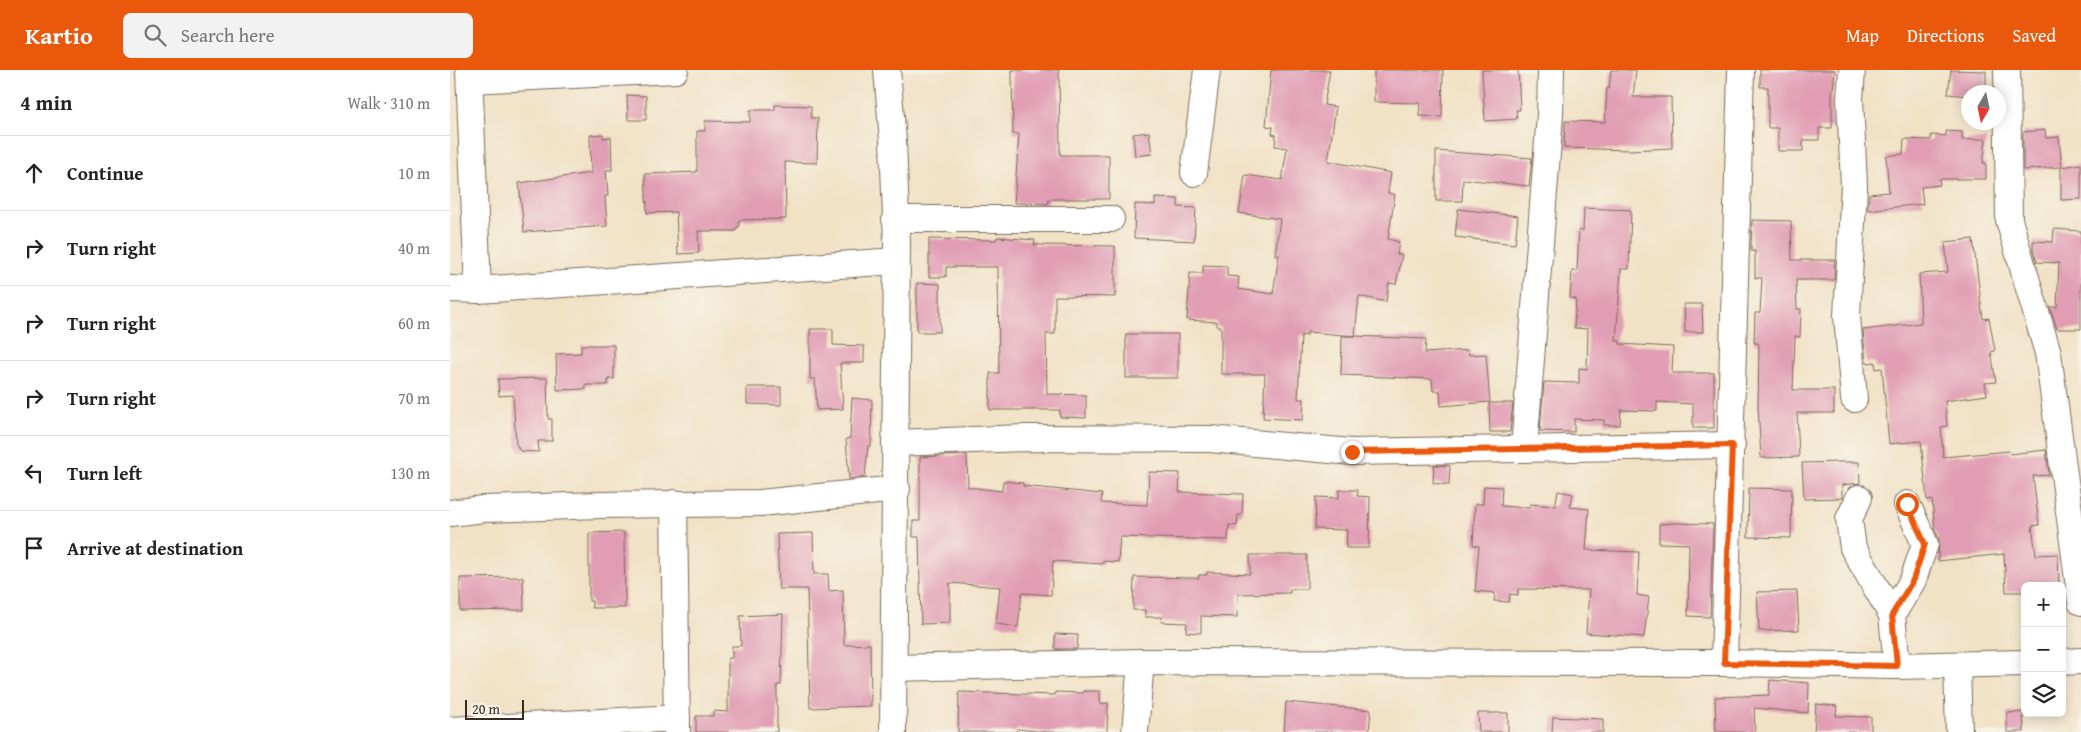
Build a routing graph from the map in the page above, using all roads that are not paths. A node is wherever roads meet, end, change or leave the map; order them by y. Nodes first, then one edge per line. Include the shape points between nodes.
1 (675, 70) edge
2 (887, 70) edge
3 (1207, 70) edge
4 (1551, 70) edge
5 (1742, 70) edge
6 (1852, 70) edge
7 (2007, 70) edge
8 (470, 75) edge
9 (1194, 173) dead end
10 (895, 219) junction
11 (1111, 219) dead end
12 (896, 261) junction
13 (450, 289) edge
14 (478, 290) junction
15 (1854, 399) dead end
16 (895, 443) junction
17 (1732, 445) junction
18 (1524, 449) junction
19 (897, 489) junction
20 (1859, 498) dead end
21 (674, 503) junction
22 (1907, 504) dead end
23 (450, 514) edge
24 (2081, 602) edge
25 (1892, 615) junction
26 (2081, 661) edge
27 (1141, 662) junction
28 (2066, 662) edge
29 (1724, 663) junction
30 (2021, 663) edge
31 (1957, 665) junction
32 (1897, 666) junction
33 (894, 668) junction
34 (677, 725) edge
35 (450, 730) edge
36 (893, 732) edge
37 (1135, 732) edge
38 (1959, 732) edge

1 - 8 street
2 - 10 street
3 - 9 street
4 - 18 street
5 - 17 street
6 - 15 street via 1850,100 1854,186 1847,316
7 - 24 street via 2009,220 2048,353
8 - 14 street
10 - 11 street
10 - 12 street
12 - 14 street
12 - 16 street
13 - 14 street
16 - 18 street via 1025,438 1200,439 1352,452
16 - 19 street
17 - 18 street
17 - 29 street
19 - 21 street via 760,503
19 - 33 street
20 - 25 street via 1849,519 1853,548
21 - 23 street via 484,509
21 - 34 street
22 - 25 street via 1925,544 1913,580
25 - 32 street
26 - 28 street
27 - 29 street
27 - 33 street
27 - 37 street
29 - 32 street
30 - 31 street
31 - 32 street
31 - 38 street
33 - 36 street
34 - 35 street

